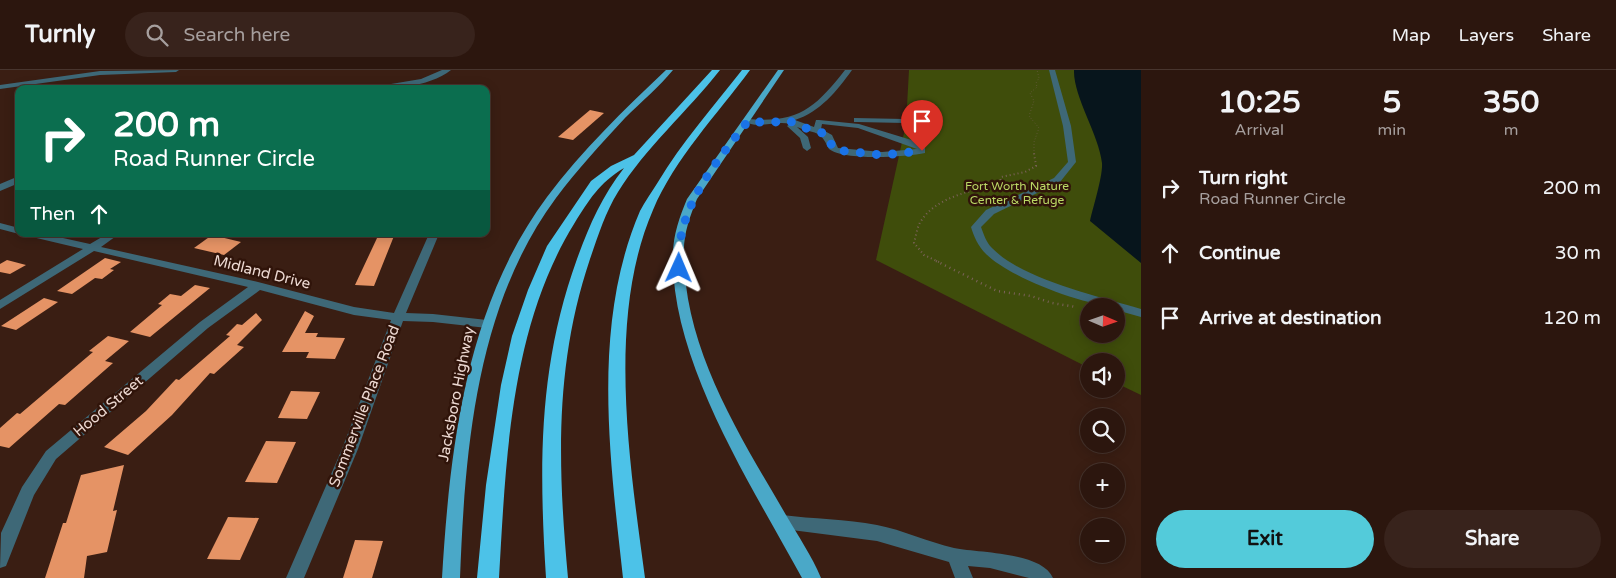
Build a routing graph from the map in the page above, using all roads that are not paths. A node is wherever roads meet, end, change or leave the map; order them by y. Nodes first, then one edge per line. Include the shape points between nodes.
1 (176, 70) edge
2 (448, 70) edge
3 (670, 70) edge
4 (716, 70) edge
5 (746, 70) edge
6 (781, 70) edge
7 (849, 70) edge
8 (1052, 70) edge
9 (102, 72) edge
10 (410, 83) junction
11 (395, 85) edge
12 (413, 85) edge
13 (0, 87) edge
14 (807, 114) junction
15 (786, 120) junction
16 (748, 121) junction
17 (905, 121) dead end
18 (816, 130) junction
19 (807, 148) dead end
20 (642, 151) junction
21 (15, 181) edge
22 (0, 188) edge
23 (0, 226) edge
24 (15, 230) edge
25 (45, 237) edge
26 (109, 237) edge
27 (432, 237) edge
28 (92, 248) junction
29 (258, 286) junction
30 (0, 305) edge
31 (1141, 313) edge
32 (399, 316) junction
33 (487, 324) junction
34 (782, 522) junction
35 (955, 556) junction
36 (0, 560) edge
37 (295, 578) edge
38 (451, 578) edge
39 (488, 578) edge
40 (558, 578) edge
41 (634, 578) edge
42 (812, 578) edge
43 (964, 578) edge
44 (1044, 578) edge

1 - 9 street
2 - 10 street
3 - 33 main road, Jacksboro Highway via 581,160 549,201 530,230
4 - 20 highway
5 - 41 highway via 677,159 647,211 634,248 623,304 617,368 620,439
6 - 16 main road
7 - 14 street via 824,101
8 - 31 street via 1072,162 1060,177 990,212 976,227 979,238 990,253 1018,271
9 - 13 street
10 - 11 street
10 - 12 street
14 - 15 street
14 - 17 street via 882,122
15 - 16 street via 769,123
15 - 18 street
15 - 19 street via 804,137
16 - 34 main road via 692,198 678,253 682,300 696,355 728,427
18 - 18 street via 819,122 859,126 915,144 922,151 882,155 836,150 829,137
20 - 39 highway via 598,182 562,229 531,296 512,370 494,487
20 - 40 highway via 612,192 593,232 573,285 560,345 552,414 551,477
21 - 22 street
23 - 24 street
25 - 28 street, Midland Drive
26 - 28 street
27 - 32 street, Sommerville Place Road
28 - 29 street, Midland Drive
28 - 30 street
29 - 32 street, Midland Drive via 354,311
29 - 36 street, Hood Street via 204,325 51,455 18,511
32 - 33 street, Midland Drive
32 - 37 street, Sommerville Place Road via 349,449
33 - 38 main road, Jacksboro Highway via 470,397 454,501
34 - 35 street via 877,533
34 - 42 main road
35 - 43 street
35 - 44 street via 1033,570

